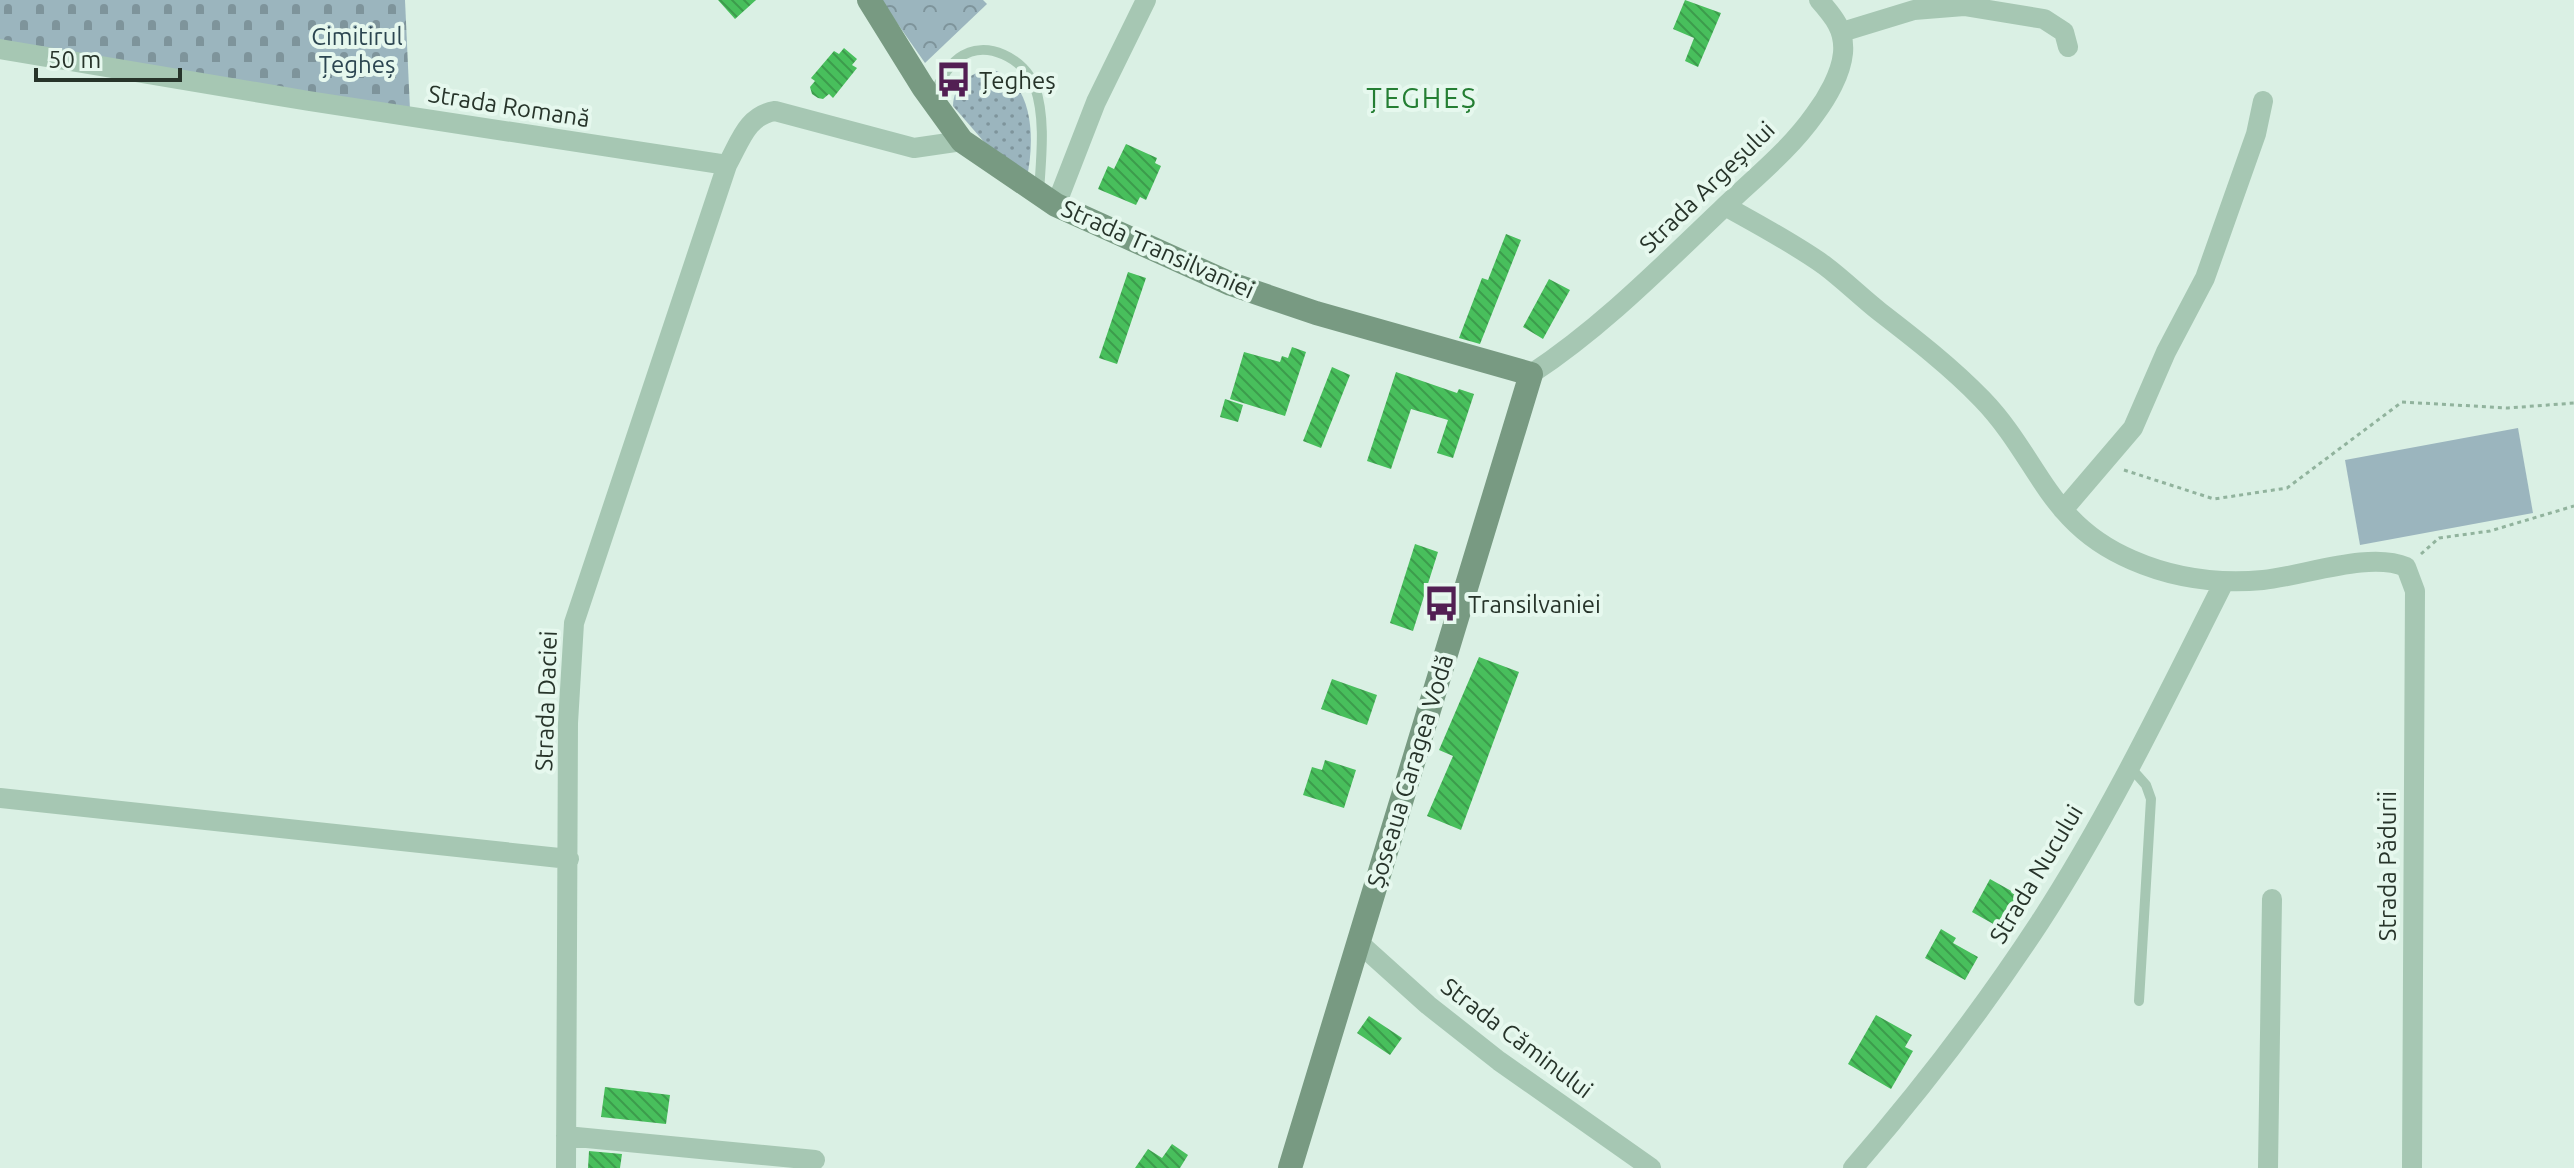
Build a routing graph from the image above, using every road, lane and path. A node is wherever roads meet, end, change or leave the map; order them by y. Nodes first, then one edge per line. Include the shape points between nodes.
1 (869, 0) edge
2 (1146, 0) edge
3 (1819, 0) edge
4 (1842, 32) junction
5 (2068, 47) dead end
6 (0, 49) edge
7 (931, 98) junction
8 (2263, 101) dead end
9 (962, 141) junction
10 (727, 165) junction
11 (1047, 199) junction
12 (1725, 206) junction
13 (1531, 374) junction
14 (2574, 403) edge
15 (2106, 463) junction
16 (2574, 506) edge
17 (2063, 510) junction
18 (2406, 567) junction
19 (2224, 582) junction
20 (2130, 767) junction
21 (0, 798) edge
22 (569, 859) junction
23 (2272, 899) dead end
24 (1358, 942) junction
25 (2139, 1001) dead end
26 (566, 1136) junction
27 (815, 1160) dead end
28 (566, 1168) edge
29 (1290, 1168) edge
30 (1651, 1168) edge
31 (1853, 1168) edge
32 (2268, 1168) edge
33 (2412, 1168) edge

1 - 7 street, Strada Transilvaniei
2 - 11 street
3 - 4 street
4 - 5 street via 1914,10 1964,6 2044,19 2064,32
4 - 12 street, Strada Argeșului via 1843,56 1815,114 1788,148
6 - 10 street, Strada Romană
7 - 9 street, Strada Transilvaniei
7 - 11 lane via 942,75 961,56 998,52 1016,60 1035,86
8 - 15 street via 2205,278 2133,428
9 - 10 street, Strada Daciei via 914,148 775,111 759,113 751,121
9 - 11 street, Strada Transilvaniei
10 - 22 street, Strada Daciei via 574,623 569,669
11 - 13 street, Strada Transilvaniei via 1231,284
12 - 13 street, Strada Argeșului via 1588,334
12 - 17 street via 1828,268 1960,379 2001,422
13 - 24 street, Șoseaua Caragea Vodă
14 - 15 path via 2508,408 2402,402 2287,488 2214,499
15 - 17 street
16 - 18 path via 2490,531 2439,538
17 - 19 street via 2084,534 2133,561
18 - 19 street via 2394,561 2369,563
18 - 33 street, Strada Pădurii via 2415,591
19 - 20 street, Strada Nucului
20 - 25 lane via 2151,799
20 - 31 street, Strada Nucului via 2041,921 1972,1022
21 - 22 street
22 - 26 street, Strada Daciei
23 - 32 street
24 - 29 street, Șoseaua Caragea Vodă
24 - 30 street, Strada Căminului via 1479,1046
26 - 27 street
26 - 28 street, Strada Daciei

